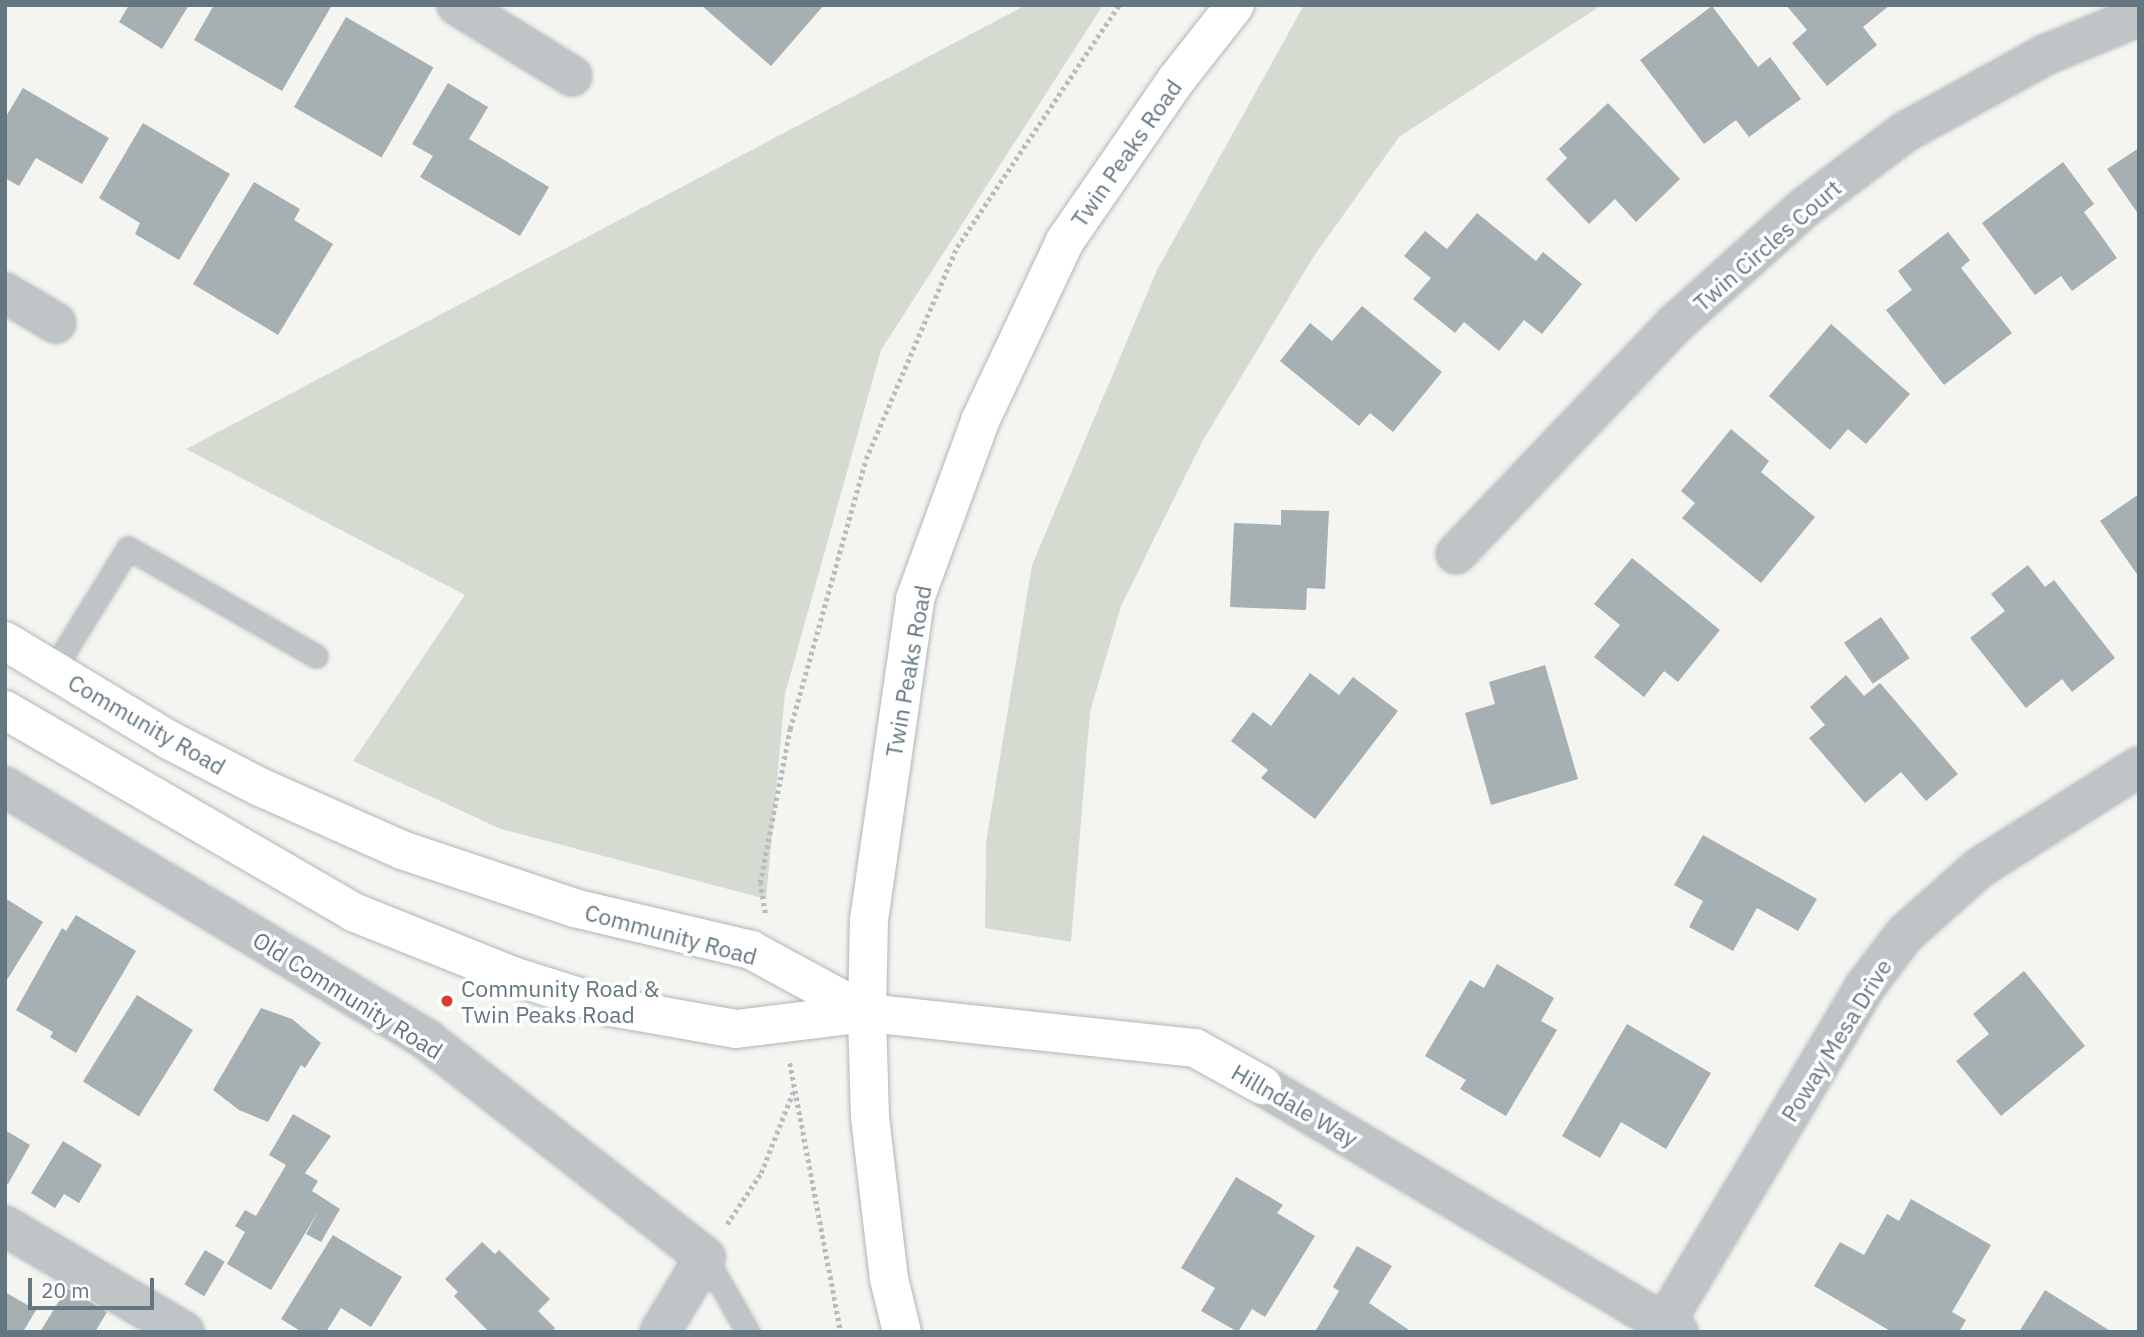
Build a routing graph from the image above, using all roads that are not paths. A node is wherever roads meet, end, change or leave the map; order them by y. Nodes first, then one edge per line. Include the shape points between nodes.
1 (457, 5) edge
2 (1235, 5) edge
3 (2139, 16) edge
4 (572, 76) dead end
5 (5, 293) edge
6 (56, 323) dead end
7 (1456, 554) dead end
8 (5, 641) edge
9 (316, 656) dead end
10 (53, 670) junction
11 (5, 710) edge
12 (2139, 767) edge
13 (5, 787) edge
14 (867, 1013) junction
15 (1262, 1085) joint
16 (5, 1226) edge
17 (705, 1257) junction
18 (1671, 1328) edge
19 (184, 1332) edge
20 (660, 1332) edge
21 (748, 1332) edge
22 (902, 1332) edge

1 - 4 street
2 - 14 main road, Twin Peaks Road via 1176,80 1065,241 975,433 915,599 869,920
3 - 7 street, Twin Circles Court via 2045,55 1905,132 1804,208 1675,324
5 - 6 street
8 - 10 main road, Community Road
9 - 10 lane via 128,548
10 - 14 main road, Community Road via 260,788 402,850 574,908 751,950
11 - 14 main road via 353,912 502,972 611,1007 736,1029
12 - 18 street, Poway Mesa Drive via 1979,868 1905,934 1864,988
13 - 17 street, Old Community Road via 427,1040
14 - 15 main road, Hillndale Way via 1195,1048
14 - 22 main road, Twin Peaks Road via 870,1117 889,1279
15 - 18 street, Hillndale Way
16 - 19 street
17 - 20 street
17 - 21 lane

